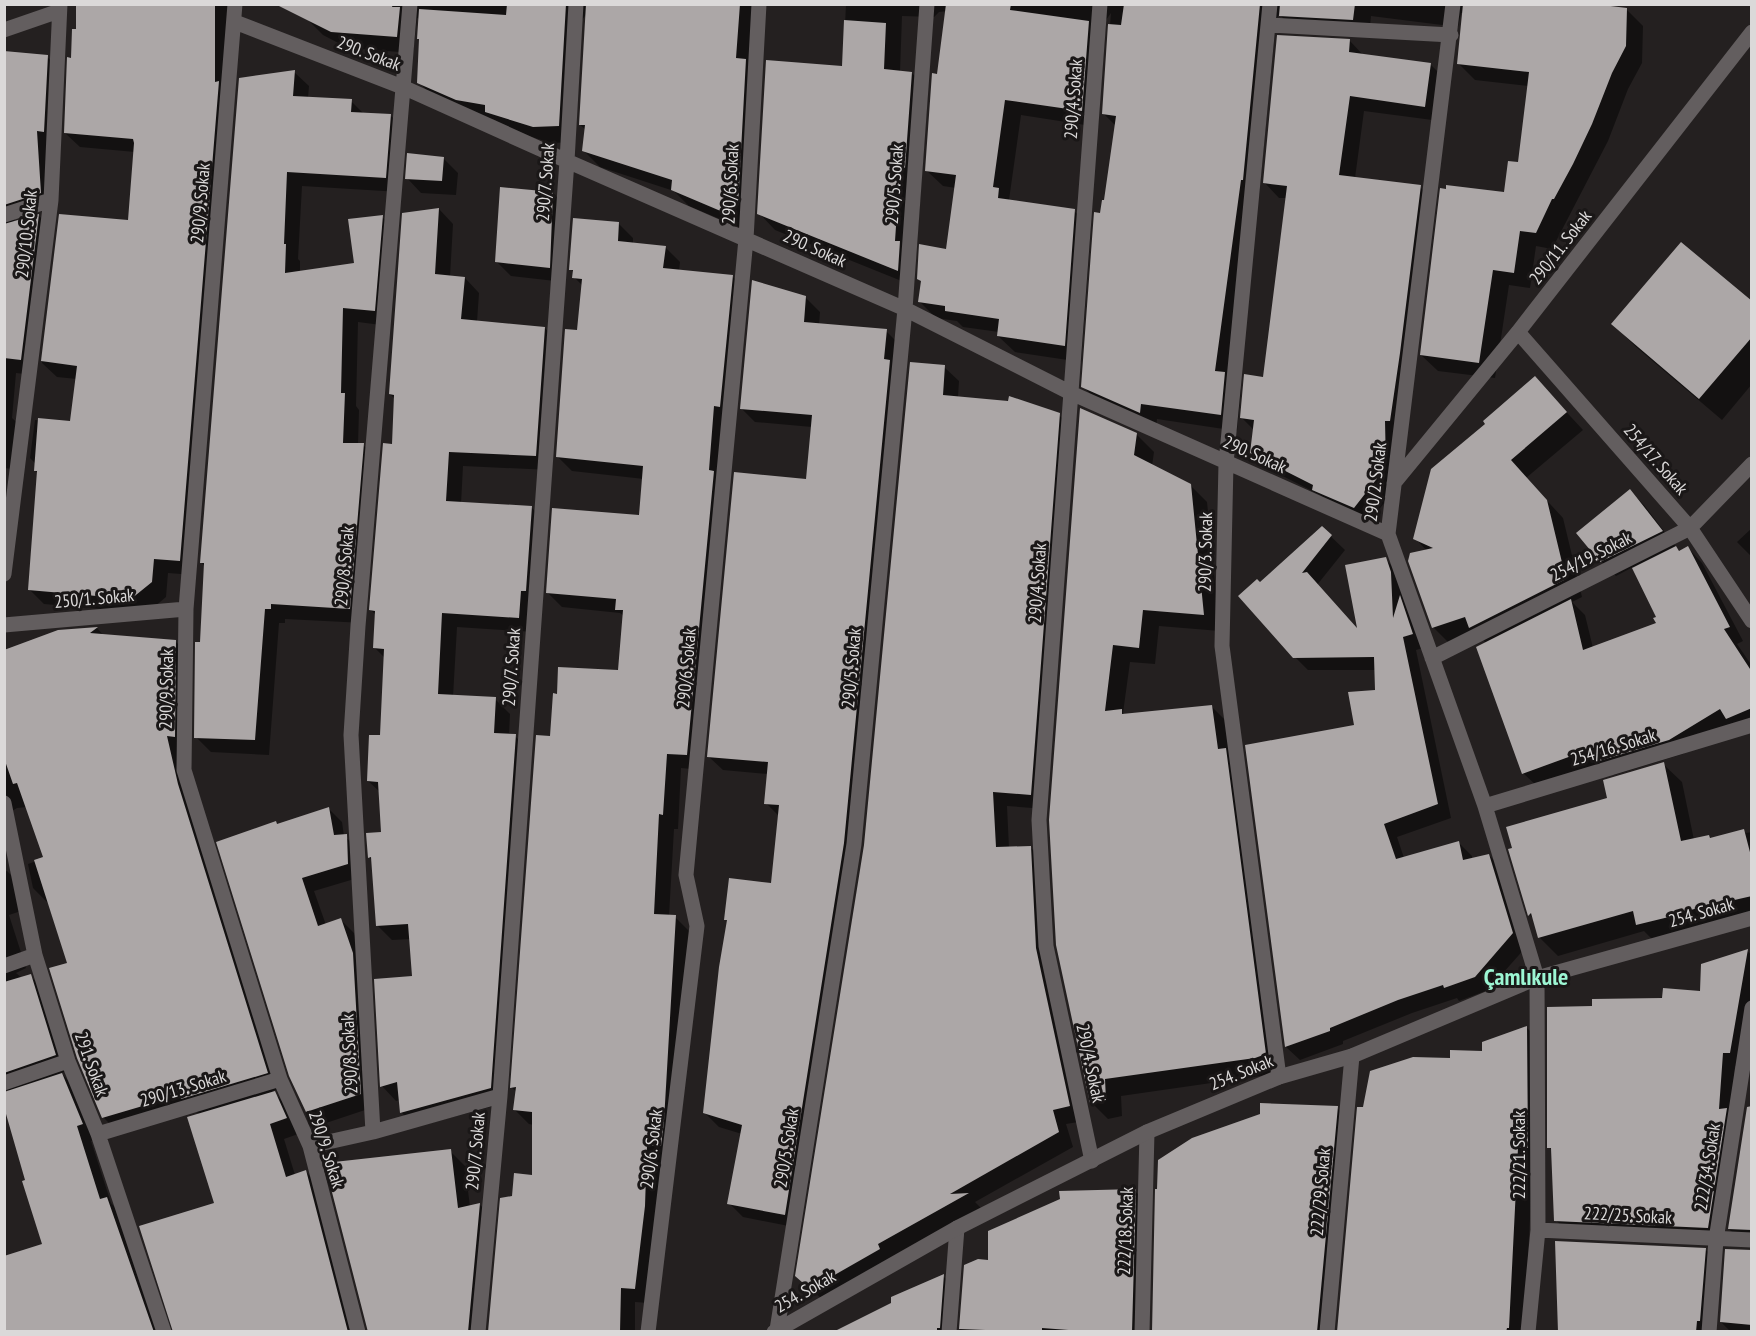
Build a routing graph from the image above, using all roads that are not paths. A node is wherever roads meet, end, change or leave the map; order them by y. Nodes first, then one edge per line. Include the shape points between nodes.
1 (236, 4) edge
2 (411, 4) edge
3 (576, 4) edge
4 (759, 4) edge
5 (927, 4) edge
6 (1095, 4) edge
7 (1270, 4) edge
8 (1454, 4) edge
9 (1100, 5) edge
10 (59, 8) edge
11 (235, 22) junction
12 (1268, 25) junction
13 (4, 30) edge
14 (1752, 32) edge
15 (1451, 35) junction
16 (405, 88) junction
17 (567, 161) junction
18 (51, 200) junction
19 (4, 215) edge
20 (746, 239) junction
21 (905, 309) junction
22 (1518, 332) junction
23 (1071, 393) junction
24 (1226, 463) junction
25 (1752, 464) edge
26 (1394, 483) junction
27 (1690, 528) junction
28 (1388, 534) junction
29 (4, 574) edge
30 (186, 609) junction
31 (1752, 621) edge
32 (4, 625) edge
33 (1431, 658) junction
34 (1752, 725) edge
35 (1485, 806) junction
36 (5, 808) edge
37 (1752, 918) edge
38 (35, 955) junction
39 (4, 966) edge
40 (1537, 978) junction
41 (1752, 1008) edge
42 (1353, 1056) junction
43 (68, 1060) junction
44 (1280, 1077) junction
45 (280, 1079) junction
46 (4, 1083) edge
47 (500, 1096) junction
48 (1744, 1097) edge
49 (373, 1132) junction
50 (1147, 1132) junction
51 (98, 1134) junction
52 (310, 1146) junction
53 (1092, 1161) junction
54 (957, 1228) junction
55 (1538, 1230) junction
56 (1716, 1240) junction
57 (1752, 1240) edge
58 (776, 1331) edge
59 (164, 1332) edge
60 (358, 1332) edge
61 (478, 1332) edge
62 (648, 1332) edge
63 (950, 1332) edge
64 (1142, 1332) edge
65 (1327, 1332) edge
66 (1528, 1332) edge
67 (1709, 1332) edge

1 - 11 street
2 - 16 street, 290/8. Sokak
3 - 17 street, 290/7. Sokak
4 - 20 street, 290/6. Sokak
5 - 21 street, 290/5. Sokak
6 - 9 street
7 - 12 street, 290/3. Sokak
8 - 15 street, 290/2. Sokak
9 - 23 street, 290/4. Sokak
10 - 13 street
10 - 18 street, 290/10. Sokak
11 - 16 street, 290. Sokak
11 - 30 street, 290/9. Sokak
12 - 15 street
12 - 24 street, 290/3. Sokak
14 - 22 street, 290/11. Sokak
15 - 26 street, 290/2. Sokak
16 - 17 street, 290. Sokak
16 - 49 street, 290/8. Sokak via 351,735
17 - 20 street, 290. Sokak
17 - 47 street, 290/7. Sokak
18 - 19 street
18 - 29 street, 290/10. Sokak
20 - 21 street, 290. Sokak
20 - 62 street, 290/6. Sokak via 686,876 697,927
21 - 23 street, 290. Sokak
21 - 58 street, 290/5. Sokak via 854,844
22 - 26 street, 290/11. Sokak
22 - 27 street, 254/17. Sokak
23 - 24 street, 290. Sokak
23 - 53 street, 290/4. Sokak via 1039,820 1046,946
24 - 28 street, 290. Sokak
24 - 44 street, 290/3. Sokak via 1222,646
25 - 27 street, 254/19. Sokak
26 - 28 street, 290/2. Sokak
27 - 31 street, 254/17. Sokak
27 - 33 street, 254/19. Sokak
28 - 33 street, 290/2. Sokak
30 - 32 street, 250/1. Sokak
30 - 45 street, 290/9. Sokak via 184,770
33 - 35 street, 290/2. Sokak
34 - 35 street, 254/16. Sokak
35 - 40 street, 290/2. Sokak
36 - 38 street, 291. Sokak
37 - 40 street, 254. Sokak
38 - 39 street
38 - 43 street, 291. Sokak
40 - 42 street, 254. Sokak
40 - 55 street, 222/21. Sokak
41 - 48 street, 222/34. Sokak
42 - 44 street, 254. Sokak
42 - 65 street, 222/29. Sokak
43 - 46 street
43 - 51 street, 291. Sokak
44 - 50 street, 254. Sokak
45 - 51 street, 290/13. Sokak
45 - 52 street, 290/9. Sokak
47 - 49 street
47 - 61 street, 290/7. Sokak
48 - 56 street, 222/34. Sokak
49 - 52 street
50 - 53 street, 254. Sokak
50 - 64 street, 222/18. Sokak
51 - 59 street, 291. Sokak
52 - 60 street, 290/9. Sokak
53 - 54 street, 254. Sokak
54 - 58 street, 254. Sokak
54 - 63 street
55 - 56 street, 222/25. Sokak
55 - 66 street, 222/21. Sokak
56 - 57 street, 222/25. Sokak
56 - 67 street, 222/34. Sokak

